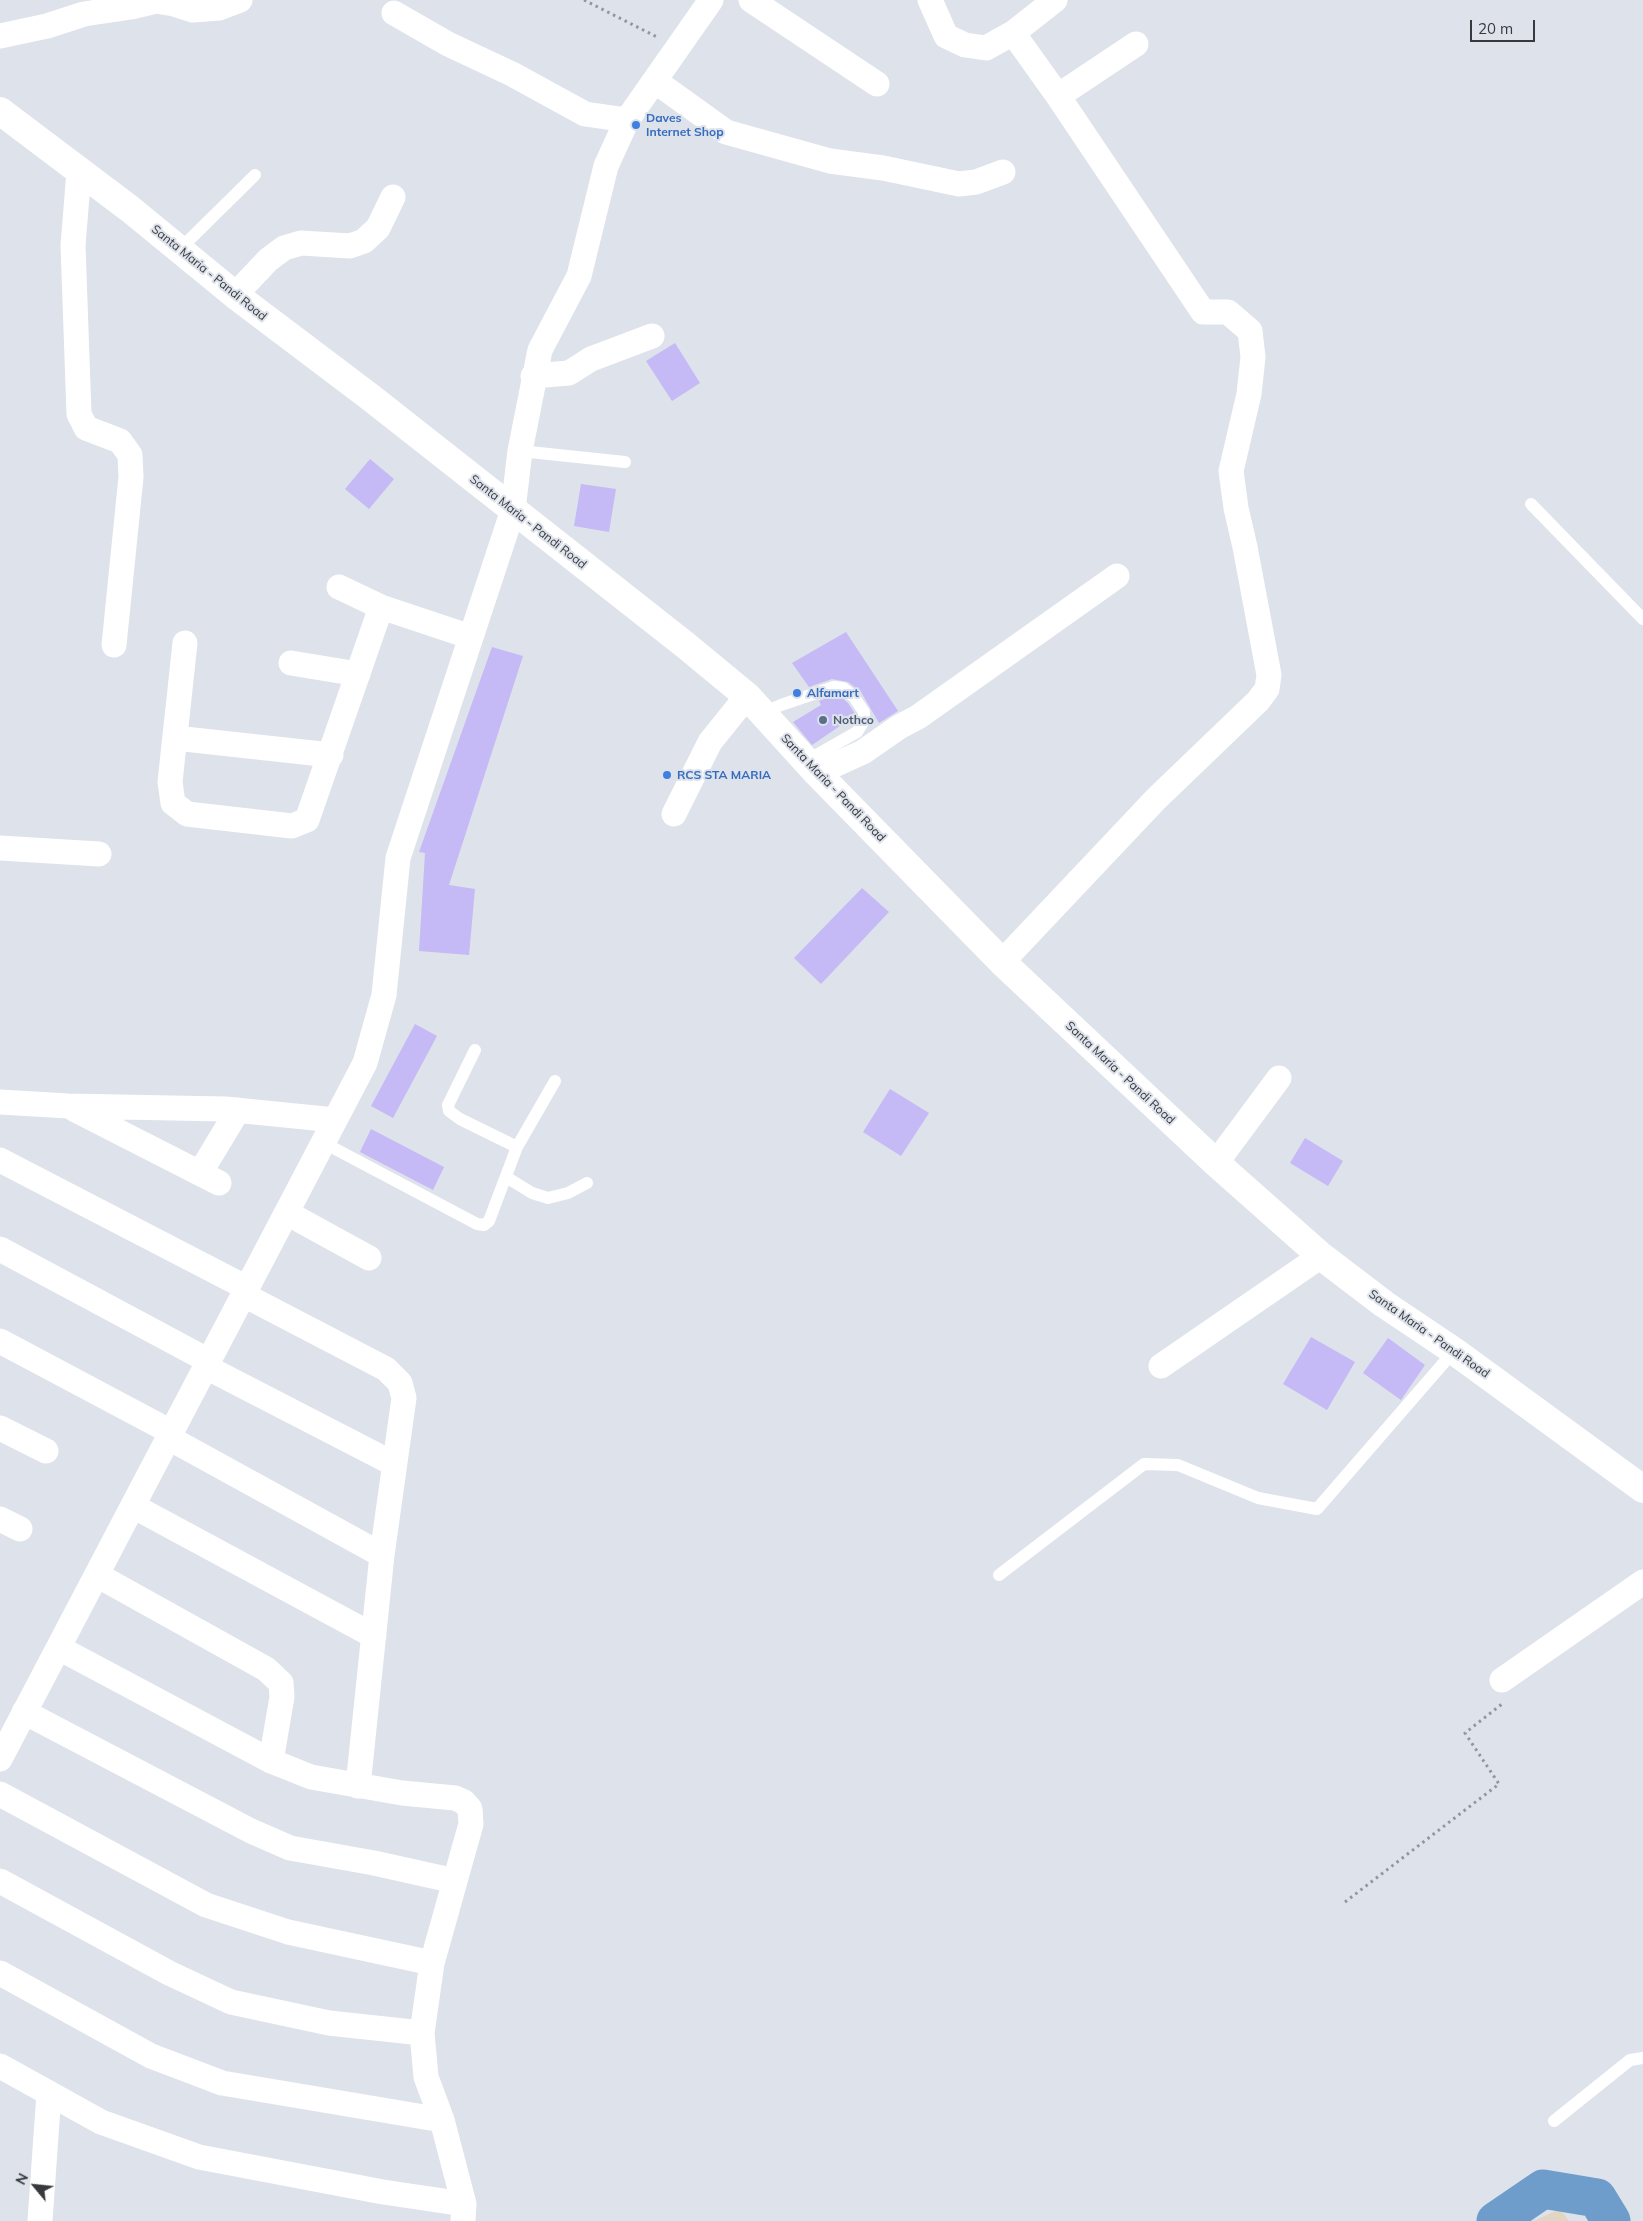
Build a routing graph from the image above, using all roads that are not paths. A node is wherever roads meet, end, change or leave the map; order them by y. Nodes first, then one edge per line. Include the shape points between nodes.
1 (240, 0) edge
2 (711, 0) edge
3 (750, 0) edge
4 (930, 0) edge
5 (1055, 0) edge
6 (394, 13) dead end
7 (1013, 33) junction
8 (0, 36) edge
9 (1136, 44) dead end
10 (655, 81) junction
11 (877, 84) dead end
12 (1058, 96) junction
13 (0, 111) edge
14 (626, 120) junction
15 (79, 172) junction
16 (1003, 172) dead end
17 (255, 175) dead end
18 (393, 197) dead end
19 (180, 249) junction
20 (235, 295) junction
21 (652, 336) dead end
22 (533, 376) junction
23 (520, 451) junction
24 (624, 462) dead end
25 (1531, 504) dead end
26 (513, 510) junction
27 (1117, 576) dead end
28 (340, 587) dead end
29 (381, 607) junction
30 (1643, 618) edge
31 (471, 637) junction
32 (186, 643) dead end
33 (114, 645) dead end
34 (291, 664) dead end
35 (358, 674) junction
36 (755, 705) junction
37 (175, 738) junction
38 (331, 755) junction
39 (811, 767) junction
40 (674, 814) dead end
41 (0, 848) edge
42 (98, 854) dead end
43 (1002, 962) junction
44 (475, 1050) dead end
45 (1279, 1078) dead end
46 (555, 1081) dead end
47 (0, 1102) edge
48 (68, 1106) junction
49 (238, 1110) junction
50 (335, 1120) junction
51 (324, 1143) junction
52 (517, 1147) junction
53 (0, 1160) edge
54 (1216, 1163) junction
55 (506, 1178) junction
56 (587, 1183) dead end
57 (287, 1213) junction
58 (0, 1249) edge
59 (1321, 1256) junction
60 (368, 1258) dead end
61 (246, 1292) junction
62 (0, 1341) edge
63 (1454, 1351) junction
64 (208, 1364) junction
65 (1161, 1366) dead end
66 (0, 1428) edge
67 (170, 1435) junction
68 (46, 1451) dead end
69 (394, 1464) junction
70 (1642, 1484) edge
71 (133, 1506) junction
72 (382, 1555) junction
73 (97, 1575) junction
74 (999, 1575) dead end
75 (1643, 1582) edge
76 (374, 1636) junction
77 (59, 1648) junction
78 (1502, 1680) road end
79 (24, 1712) junction
80 (0, 1759) edge
81 (271, 1761) junction
82 (358, 1786) junction
83 (0, 1794) edge
84 (0, 1881) edge
85 (456, 1881) junction
86 (432, 1963) junction
87 (0, 1973) edge
88 (422, 2034) junction
89 (1643, 2058) edge
90 (0, 2066) edge
91 (49, 2093) junction
92 (442, 2120) junction
93 (1554, 2121) dead end
94 (464, 2213) edge
95 (40, 2221) edge

1 - 8 street via 219,8 194,10 156,1 84,14
2 - 10 street
3 - 11 street
4 - 7 street via 946,36 965,46 986,48
5 - 7 street
6 - 14 street via 585,114
7 - 12 street
9 - 12 street
10 - 14 street
10 - 16 street via 726,132 830,161 959,184 976,182
12 - 43 street via 1203,312 1228,312 1250,331 1253,357 1249,394 1231,471 1269,675 1267,689 1258,701 1156,799
13 - 15 main road, Santa Maria - Pandi Road
14 - 22 street via 606,166 579,276 540,350
15 - 19 main road, Santa Maria - Pandi Road
15 - 33 street via 73,245 79,414 86,428 120,442 130,455 131,477
17 - 19 lane
18 - 20 street via 378,228 364,241 350,246 302,243 284,248
19 - 20 main road, Santa Maria - Pandi Road
20 - 26 main road, Santa Maria - Pandi Road
21 - 22 street via 591,359 569,373
22 - 23 street
23 - 24 lane
23 - 26 street
25 - 30 lane
26 - 31 street
26 - 36 main road, Santa Maria - Pandi Road via 684,644
27 - 39 street via 864,752
28 - 29 street
29 - 31 street
29 - 35 street
31 - 50 street via 398,858 384,995 366,1063
32 - 37 street
34 - 35 street
35 - 38 street
36 - 39 main road, Santa Maria - Pandi Road
36 - 39 lane via 781,705 834,687 843,688 854,697 864,712 864,721 857,732
36 - 40 street via 710,742
37 - 38 street
37 - 38 street via 170,782 173,803 187,814 218,819 292,826 307,820
39 - 43 main road, Santa Maria - Pandi Road
41 - 42 street
43 - 54 main road, Santa Maria - Pandi Road
44 - 52 lane via 448,1106 450,1111
45 - 54 street
46 - 52 lane
47 - 48 street
48 - 49 street
48 - 49 street via 210,1178
49 - 50 street
50 - 51 street
51 - 55 lane via 480,1225 489,1221
51 - 57 street
52 - 55 lane
53 - 61 street
54 - 59 main road, Santa Maria - Pandi Road
55 - 56 lane via 548,1198 568,1193
57 - 60 street
57 - 61 street
58 - 64 street
59 - 63 main road, Santa Maria - Pandi Road
59 - 65 street
61 - 64 street
61 - 69 street via 386,1369 400,1383 404,1398
62 - 67 street
63 - 70 main road, Santa Maria - Pandi Road
63 - 74 lane via 1317,1509 1258,1498 1178,1465 1144,1464
64 - 67 street
64 - 69 street
66 - 68 street
67 - 71 street
67 - 72 street
69 - 72 street
71 - 73 street
71 - 76 street
72 - 76 street
73 - 77 street
73 - 81 street via 266,1669 281,1683 282,1698
75 - 78 street
76 - 82 street
77 - 79 street
77 - 81 street
79 - 80 street
79 - 85 street via 251,1831 290,1848
81 - 82 street via 311,1777
82 - 85 street via 455,1798 464,1802 470,1810 471,1824
83 - 86 street via 206,1905 288,1932
84 - 88 street via 169,1973 231,2002 329,2023
85 - 86 street
86 - 88 street
87 - 92 street via 151,2056 222,2083
88 - 92 street via 426,2077
89 - 93 lane via 1630,2060
90 - 91 street
91 - 94 street via 101,2122 199,2157 383,2192
91 - 95 street
92 - 94 street

